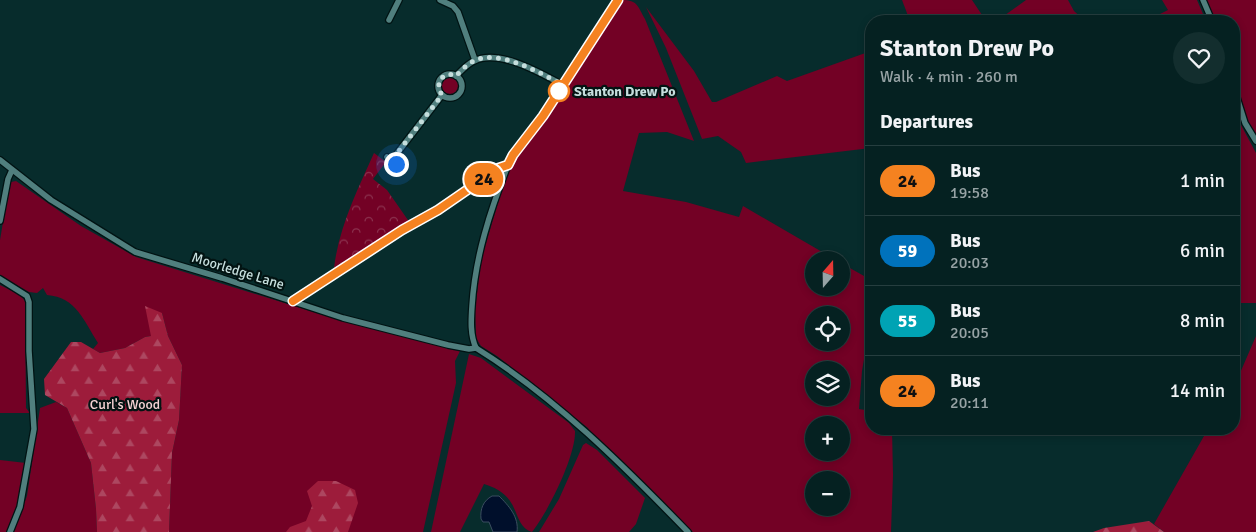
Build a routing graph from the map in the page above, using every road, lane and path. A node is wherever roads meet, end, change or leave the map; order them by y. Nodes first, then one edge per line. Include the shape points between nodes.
1 (398, 0) edge
2 (440, 0) edge
3 (618, 0) edge
4 (1203, 0) edge
5 (1209, 15) edge
6 (389, 20) dead end
7 (475, 60) junction
8 (456, 76) junction
9 (563, 85) junction
10 (442, 95) junction
11 (1240, 107) edge
12 (1256, 141) edge
13 (0, 160) edge
14 (392, 160) dead end
15 (508, 165) junction
16 (12, 170) junction
17 (0, 221) edge
18 (0, 279) edge
19 (293, 301) junction
20 (476, 348) junction
21 (10, 532) edge
22 (688, 532) edge

1 - 6 street
2 - 7 street via 458,12
3 - 9 street
4 - 5 street
7 - 8 street
7 - 9 street via 494,58 514,62
8 - 10 street via 449,74 441,78 438,88
8 - 10 street via 461,89 450,98
9 - 15 street
10 - 14 street
11 - 12 street
13 - 16 street, Moorledge Lane
15 - 19 street
15 - 20 street via 477,263 471,318
16 - 17 street
16 - 19 street, Moorledge Lane via 51,200 135,252
18 - 21 street via 27,296 29,302 34,429 20,507
19 - 20 street, Moorledge Lane via 396,332
20 - 22 street via 560,410

